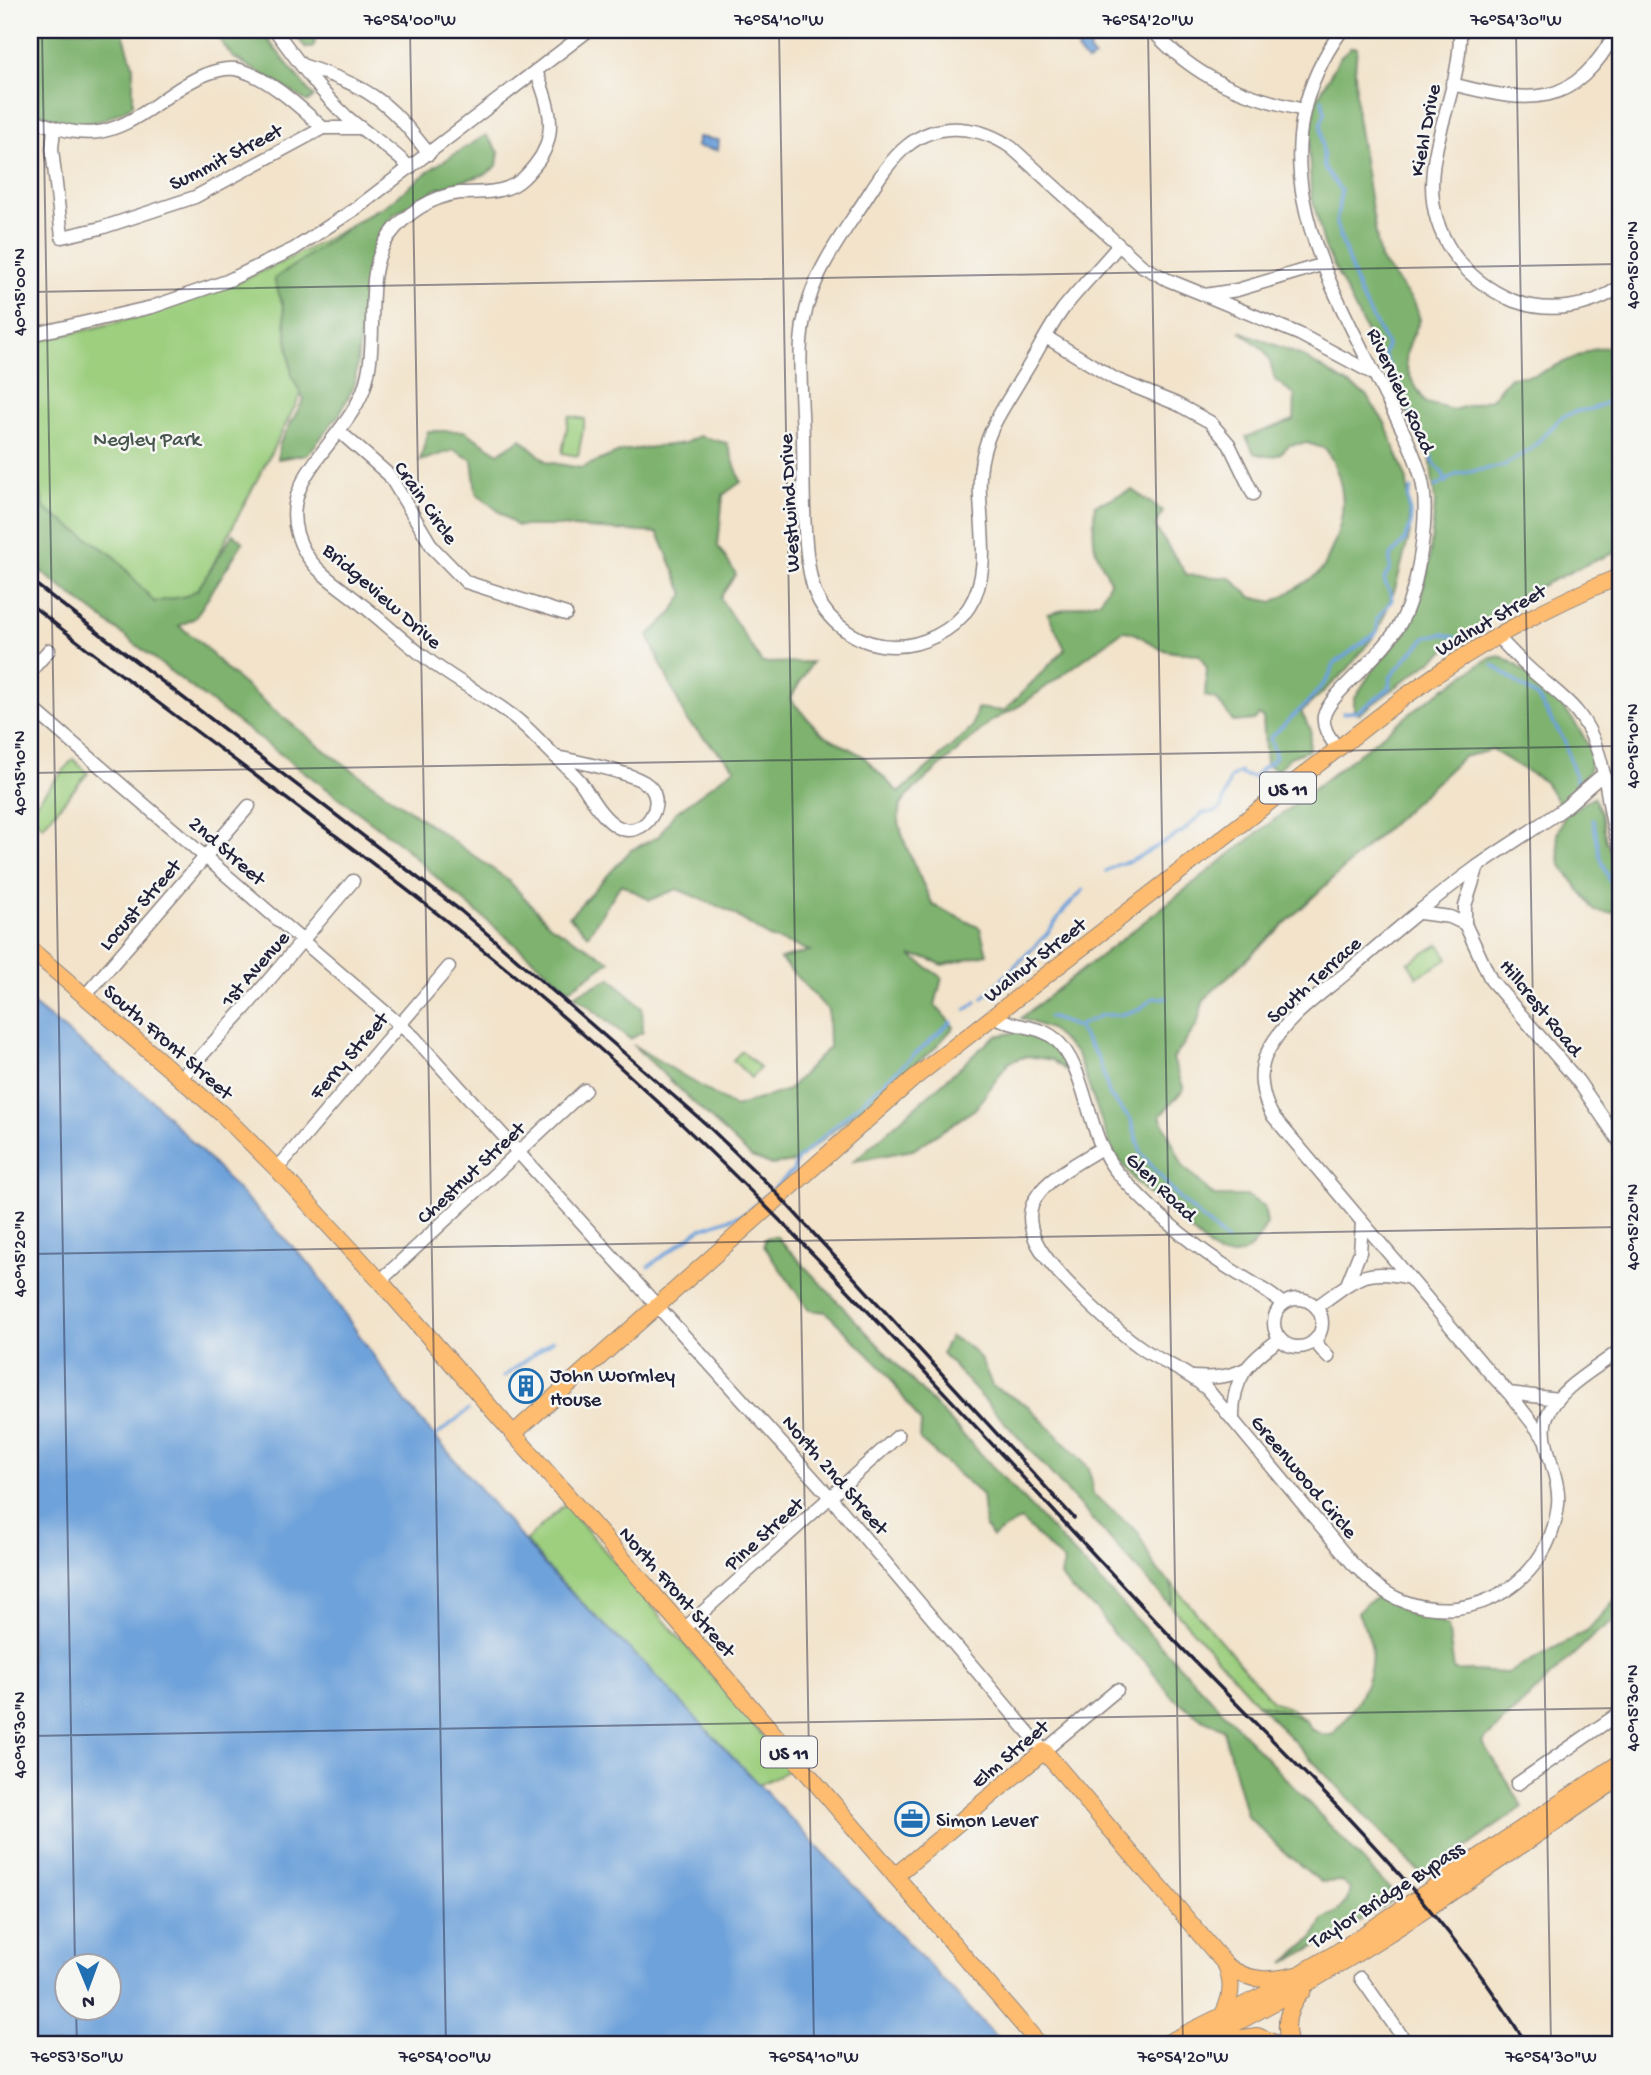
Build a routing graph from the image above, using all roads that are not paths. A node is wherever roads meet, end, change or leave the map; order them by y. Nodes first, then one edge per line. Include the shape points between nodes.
1 (275, 30) edge
2 (589, 30) edge
3 (1152, 30) edge
4 (1342, 30) edge
5 (1460, 30) edge
6 (1617, 30) edge
7 (302, 65) junction
8 (536, 71) junction
9 (1452, 84) junction
10 (1304, 110) junction
11 (30, 118) edge
12 (54, 128) junction
13 (323, 128) junction
14 (361, 128) junction
15 (429, 154) junction
16 (410, 168) junction
17 (1118, 246) junction
18 (1321, 265) junction
19 (1621, 286) edge
20 (1205, 295) junction
21 (30, 335) edge
22 (1046, 337) junction
23 (1375, 374) junction
24 (340, 432) junction
25 (1253, 494) dead end
26 (1621, 576) edge
27 (566, 614) dead end
28 (1497, 636) junction
29 (49, 650) dead end
30 (30, 673) edge
31 (30, 706) edge
32 (1338, 749) junction
33 (556, 757) junction
34 (1604, 775) junction
35 (249, 806) dead end
36 (1621, 851) edge
37 (207, 856) junction
38 (1478, 866) junction
39 (353, 881) dead end
40 (1420, 913) junction
41 (1465, 924) junction
42 (304, 940) junction
43 (30, 949) edge
44 (449, 967) dead end
45 (85, 996) junction
46 (995, 1016) junction
47 (401, 1023) junction
48 (181, 1078) junction
49 (585, 1090) dead end
50 (1621, 1144) edge
51 (1101, 1148) junction
52 (519, 1153) junction
53 (276, 1169) junction
54 (1362, 1223) junction
55 (1410, 1278) junction
56 (380, 1281) junction
57 (1348, 1282) junction
58 (1283, 1304) junction
59 (657, 1306) junction
60 (1316, 1307) junction
61 (1280, 1339) junction
62 (1314, 1341) junction
63 (1621, 1349) edge
64 (1328, 1357) dead end
65 (1245, 1369) junction
66 (1192, 1377) junction
67 (1509, 1394) junction
68 (1558, 1399) junction
69 (1233, 1420) junction
70 (514, 1433) junction
71 (898, 1436) dead end
72 (1544, 1438) junction
73 (831, 1498) junction
74 (684, 1629) junction
75 (1117, 1690) dead end
76 (1621, 1712) edge
77 (1044, 1751) junction
78 (1621, 1762) edge
79 (1621, 1777) edge
80 (1517, 1784) dead end
81 (895, 1875) junction
82 (1226, 1965) junction
83 (1307, 1978) junction
84 (1361, 1978) dead end
85 (1221, 2018) junction
86 (1040, 2045) edge
87 (1163, 2045) edge
88 (1194, 2045) edge
89 (1280, 2045) edge
90 (1290, 2045) edge
91 (1408, 2045) edge

1 - 7 street
2 - 8 street
3 - 10 street via 1182,60 1210,79 1246,95
4 - 10 street, Riverview Road via 1322,61
5 - 9 street, Kiehl Drive
6 - 9 street via 1593,67 1557,92 1518,98
7 - 14 street
7 - 15 street via 369,92 399,116
8 - 15 street
8 - 24 street, Bridgeview Drive via 545,93 550,138 527,175 508,188 433,201 412,213 386,242 374,276 371,363 362,394
9 - 19 street, Kiehl Drive via 1433,160 1432,188 1440,228 1466,270 1497,293 1536,306 1579,305
10 - 18 street, Riverview Road via 1299,175
11 - 12 street
12 - 13 street via 80,133 114,130 194,79 232,69 285,96
12 - 13 street, Summit Street via 52,160 62,237 195,197
13 - 14 street
14 - 16 street
15 - 16 street
16 - 21 street via 294,249 227,281 121,316
17 - 20 street, Westwind Drive via 1153,273
17 - 22 street, Westwind Drive via 1062,311
17 - 22 street, Westwind Drive via 1012,148 989,134 961,129 935,132 908,145 839,237 810,292 800,366 810,579 827,614 852,635 878,645 921,643 946,630 968,610 981,574 983,453 1002,409
18 - 20 street
18 - 23 street, Riverview Road
20 - 23 street, Westwind Drive via 1299,334
22 - 25 street via 1115,379 1210,422 1229,444
23 - 32 street, Riverview Road via 1421,476 1422,536 1413,590 1400,624 1325,714 1326,731
24 - 27 street, Crain Circle via 389,475 433,548 466,582
24 - 33 street, Bridgeview Drive via 298,490 295,520 306,554 331,581 424,657 509,713
26 - 28 main road, Walnut Street / US 11
28 - 32 main road, Walnut Street / US 11 via 1441,671
28 - 34 street via 1574,706 1592,736
29 - 30 street
31 - 37 street, 2nd Street
32 - 46 main road, Walnut Street / US 11
33 - 33 street, Bridgeview Drive via 644,782 655,799 651,819 639,828 619,828
34 - 36 street
34 - 38 street, South Terrace
35 - 37 street, Locust Street
37 - 42 street, 2nd Street
37 - 45 street, Locust Street
38 - 40 street, South Terrace
38 - 41 street via 1465,906
39 - 42 street, 1st Avenue
40 - 41 street
40 - 54 street, South Terrace via 1286,1024 1266,1054 1262,1070 1264,1096 1272,1115
41 - 50 street, Hillcrest Road via 1491,980 1578,1081
42 - 47 street, 2nd Street
42 - 48 street, 1st Avenue
43 - 45 main road, South Front Street
44 - 47 street, Ferry Street
45 - 48 main road, South Front Street
46 - 51 street, Glen Road via 1040,1031 1062,1046
46 - 59 main road, Walnut Street / US 11 via 914,1078
47 - 52 street, North 2nd Street
47 - 53 street, Ferry Street
48 - 53 main road, South Front Street
49 - 52 street, Chestnut Street
51 - 58 street, Glen Road via 1118,1173 1181,1233
51 - 66 street, Greenwood Circle via 1036,1196 1029,1217 1034,1237 1046,1257 1114,1326
52 - 56 street, Chestnut Street
52 - 59 street, North 2nd Street
53 - 56 main road, North Front Street
54 - 55 street, South Terrace
54 - 57 street via 1360,1252
55 - 57 street via 1369,1275
55 - 67 street, South Terrace
56 - 70 main road, North Front Street
57 - 60 street
58 - 60 street via 1295,1299
58 - 61 street via 1274,1318
59 - 70 main road, Walnut Street / US 11
59 - 73 street, North 2nd Street
60 - 62 street via 1322,1324
61 - 62 street via 1301,1347
61 - 65 street
62 - 64 street
63 - 68 street
65 - 66 street via 1230,1376
65 - 69 street via 1234,1390
66 - 69 street, Greenwood Circle
67 - 68 street
67 - 72 street, Greenwood Circle
68 - 72 street via 1544,1423
69 - 72 street, Greenwood Circle via 1368,1578 1403,1601 1441,1609 1472,1607 1500,1596 1542,1556 1559,1500
70 - 74 main road, North Front Street / US 11
71 - 73 street, Pine Street
73 - 74 street, Pine Street
73 - 77 street, North 2nd Street
74 - 81 main road, North Front Street / US 11
75 - 77 street, Elm Street
76 - 80 street
77 - 81 main road, Elm Street
77 - 82 main road, North 2nd Street
78 - 83 main road, Taylor Bridge Bypass
79 - 83 main road, Taylor Bridge Bypass via 1376,1942
81 - 86 main road, North Front Street / US 11
82 - 83 main road via 1261,1980
82 - 85 main road via 1231,1991
83 - 85 main road, Taylor Bridge Bypass
83 - 88 main road, Taylor Bridge Bypass
83 - 90 main road via 1289,2009
84 - 91 street
85 - 87 main road, Taylor Bridge Bypass
88 - 89 main road via 1247,2036

